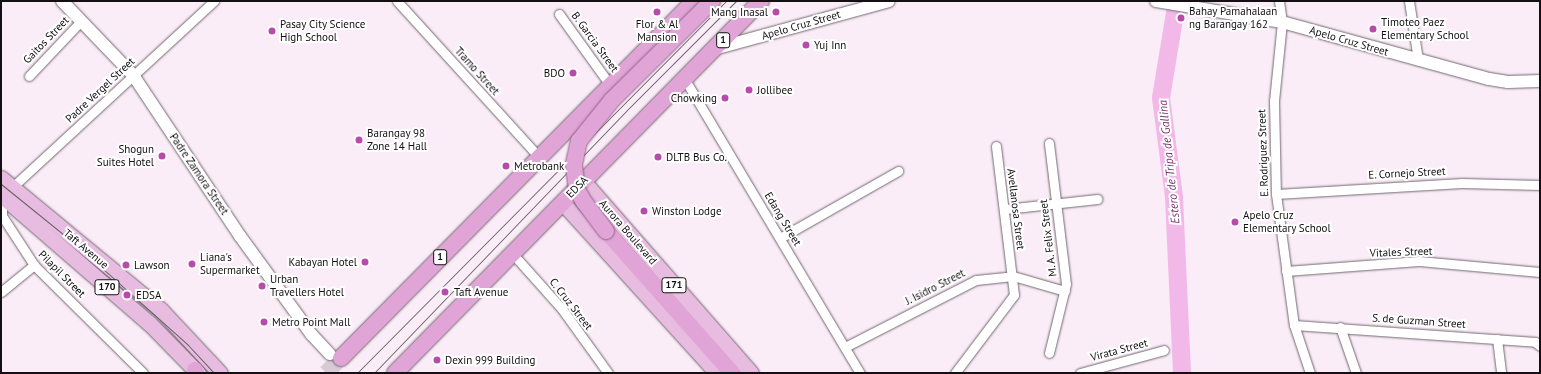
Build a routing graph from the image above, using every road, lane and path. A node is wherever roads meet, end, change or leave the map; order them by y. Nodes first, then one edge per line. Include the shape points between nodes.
1 (62, 1) edge
2 (214, 1) edge
3 (397, 1) edge
4 (694, 1) edge
5 (712, 1) edge
6 (761, 1) edge
7 (889, 1) edge
8 (1158, 1) edge
9 (1279, 1) edge
10 (1409, 1) edge
11 (1188, 4) edge
12 (559, 14) dead end
13 (81, 21) junction
14 (1282, 22) junction
15 (713, 49) junction
16 (1418, 60) junction
17 (133, 75) junction
18 (29, 76) dead end
19 (684, 78) junction
20 (1540, 81) edge
21 (610, 85) junction
22 (1049, 143) dead end
23 (996, 146) dead end
24 (539, 157) junction
25 (898, 170) dead end
26 (583, 181) junction
27 (1540, 185) edge
28 (5, 190) edge
29 (1276, 194) junction
30 (1097, 199) dead end
31 (562, 202) junction
32 (1056, 203) junction
33 (1005, 209) junction
34 (619, 222) junction
35 (780, 238) junction
36 (598, 241) junction
37 (512, 253) junction
38 (34, 265) junction
39 (1286, 272) junction
40 (1540, 272) edge
41 (1013, 276) junction
42 (1065, 291) junction
43 (1, 292) edge
44 (1294, 325) junction
45 (1340, 326) junction
46 (1496, 339) junction
47 (1540, 346) edge
48 (845, 347) junction
49 (1164, 350) dead end
50 (1049, 353) dead end
51 (335, 356) joint
52 (197, 372) edge
53 (143, 373) edge
54 (220, 373) edge
55 (395, 373) edge
56 (608, 373) edge
57 (717, 373) edge
58 (732, 373) edge
59 (751, 373) edge
60 (860, 373) edge
61 (954, 373) edge
62 (1080, 373) edge
63 (1310, 373) edge
64 (1356, 373) edge
65 (1501, 373) edge

1 - 13 street, Padre Zamora Street
2 - 17 street, Padre Vergel Street
3 - 24 street, Tramo Street
4 - 21 highway, 1
5 - 58 highway, bridge via 591,124 576,148 574,172 580,195 593,215
6 - 15 highway, EDSA / 1
7 - 15 street, Apelo Cruz Street
8 - 11 street, Apelo Cruz Street
9 - 14 street, E. Rodriguez Street
10 - 16 street
11 - 14 street, Apelo Cruz Street
12 - 21 street, B. Garcia Street
13 - 17 street, Padre Zamora Street
13 - 18 street, Gaitos Street
14 - 16 street, Apelo Cruz Street
14 - 29 street, E. Rodriguez Street via 1274,101
15 - 19 highway, EDSA / 1
16 - 20 street, Apelo Cruz Street via 1508,82
17 - 28 street, Padre Vergel Street
17 - 51 street, Padre Zamora Street via 240,236 312,335
19 - 26 highway, EDSA / 1
19 - 35 street, Edang Street
21 - 24 highway, 1
22 - 32 street, M. A. Felix Street
23 - 33 street, Avellanosa Street
24 - 51 highway, 1
25 - 35 street
26 - 31 highway, EDSA / 1
26 - 34 main road, Aurora Boulevard / 171
27 - 29 street, E. Cornejo Street via 1462,183
28 - 38 street, Pilapil Street via 2,216
28 - 52 main road, Taft Avenue / 170
28 - 54 main road, Taft Avenue / 170 via 161,310
29 - 39 street, E. Rodriguez Street
30 - 32 street
31 - 36 main road, 171
31 - 37 highway, EDSA / 1
32 - 33 street
32 - 42 street, M. A. Felix Street
33 - 41 street, Avellanosa Street
34 - 36 main road via 604,224 598,232
34 - 59 main road, Aurora Boulevard / 171
35 - 48 street, Edang Street
36 - 57 main road, 171
37 - 55 highway, EDSA / 1
37 - 56 street, C. Cruz Street via 562,309
38 - 43 street
38 - 53 street, Pilapil Street
39 - 40 street, Vitales Street via 1419,261
39 - 44 street, E. Rodriguez Street
41 - 42 street, J. Isidro Street
41 - 48 street, J. Isidro Street via 976,280
41 - 61 street, Avellanosa Street via 1014,295
42 - 50 street, M. A. Felix Street
44 - 45 street, S. de Guzman Street
44 - 63 street, E. Rodriguez Street
45 - 46 street, S. de Guzman Street
45 - 64 street
46 - 47 street, S. de Guzman Street via 1535,342
46 - 65 street
48 - 60 street, Edang Street
49 - 62 street, Virata Street

